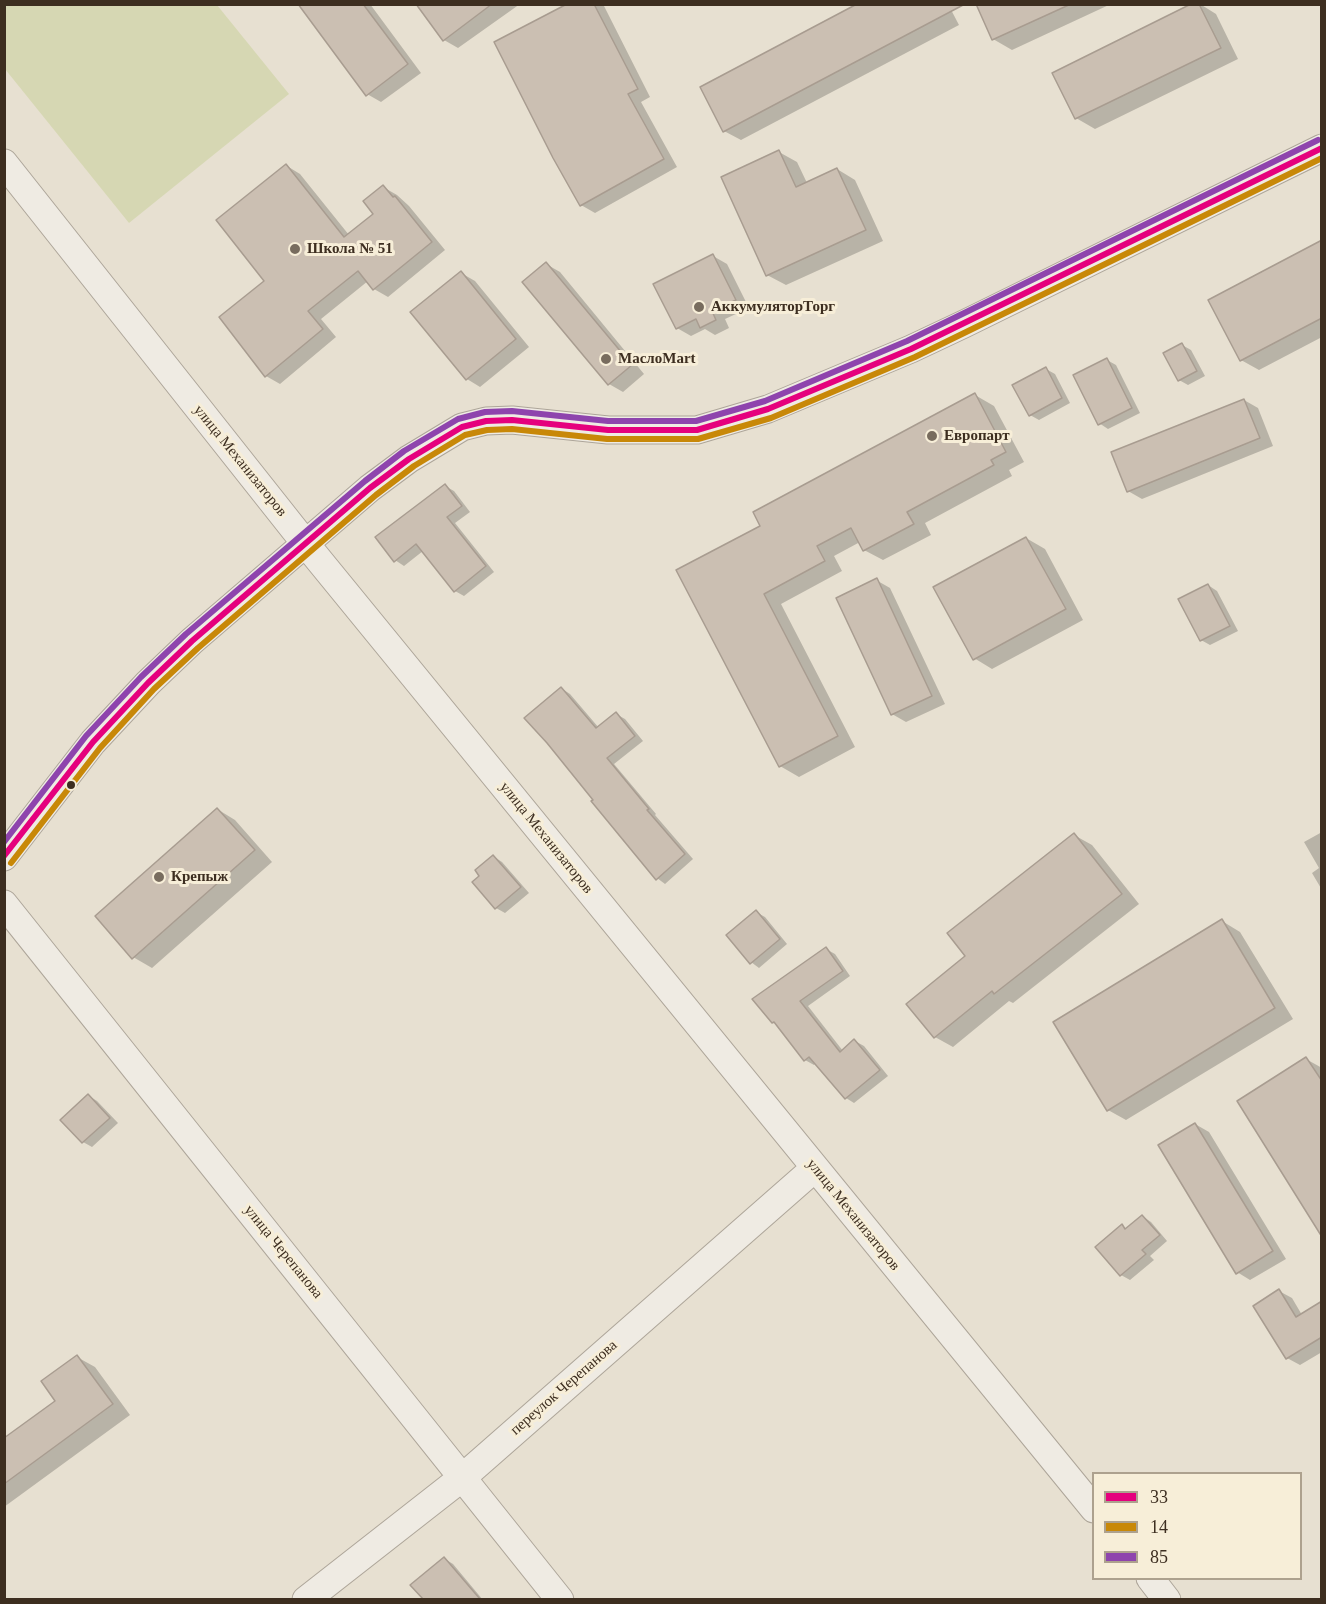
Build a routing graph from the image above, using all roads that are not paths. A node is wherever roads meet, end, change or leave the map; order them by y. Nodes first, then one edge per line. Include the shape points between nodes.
1 (1322, 148) edge
2 (4, 163) edge
3 (305, 543) junction
4 (4, 856) edge
5 (4, 904) edge
6 (815, 1168) junction
7 (463, 1477) junction
8 (1092, 1507) edge
9 (1152, 1580) edge
10 (306, 1599) edge
11 (560, 1599) edge
12 (1167, 1599) edge

1 - 3 street via 964,324 768,409 697,430 609,430 512,420 462,427 393,471
2 - 3 street, улица Механизаторов
3 - 4 street via 148,683 93,742
3 - 6 street, улица Механизаторов
5 - 7 street, улица Черепанова
6 - 7 street, переулок Черепанова
6 - 8 street, улица Механизаторов
7 - 10 street, переулок Черепанова
7 - 11 street, улица Черепанова
9 - 12 street

